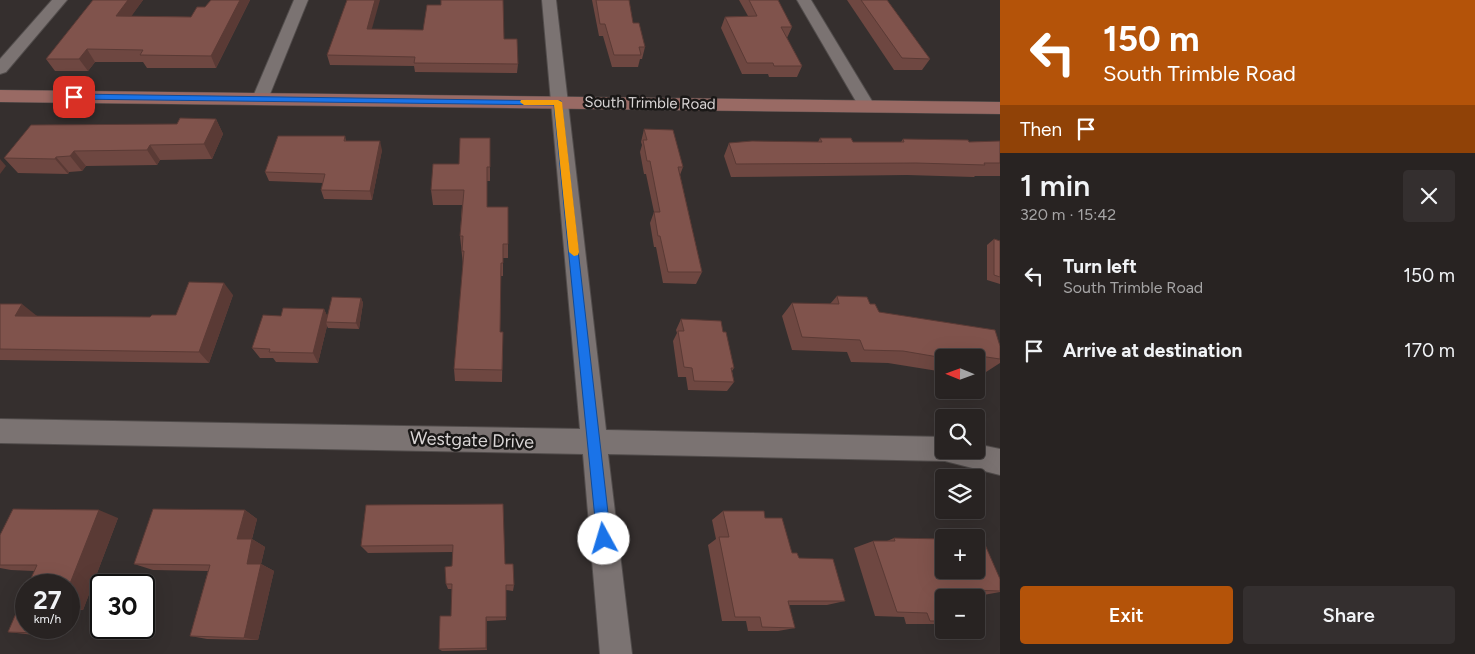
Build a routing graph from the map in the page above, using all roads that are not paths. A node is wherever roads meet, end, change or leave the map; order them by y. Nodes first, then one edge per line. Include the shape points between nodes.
1 (60, 0) edge
2 (301, 0) edge
3 (549, 0) edge
4 (804, 0) edge
5 (0, 69) edge
6 (0, 96) edge
7 (260, 99) junction
8 (558, 102) junction
9 (867, 106) junction
10 (1000, 108) edge
11 (0, 431) edge
12 (594, 443) junction
13 (935, 449) edge
14 (985, 459) edge
15 (1000, 462) edge
16 (616, 654) edge

1 - 5 street
2 - 7 street
3 - 8 street
4 - 9 street
6 - 7 main road, South Trimble Road
7 - 8 main road, South Trimble Road
8 - 9 main road, South Trimble Road
8 - 12 street
9 - 10 main road, South Trimble Road
11 - 12 street, Westgate Drive
12 - 13 street, Westgate Drive
12 - 16 street
14 - 15 street

